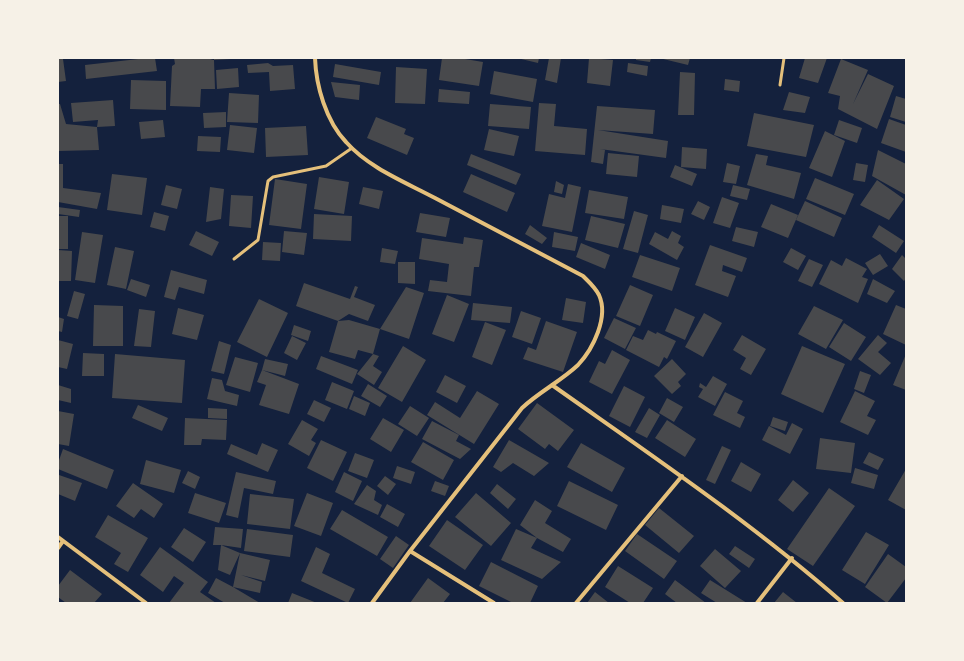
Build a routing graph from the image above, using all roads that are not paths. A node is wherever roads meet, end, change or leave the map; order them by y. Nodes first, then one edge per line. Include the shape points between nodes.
1 (315, 58) edge
2 (784, 58) edge
3 (780, 85) dead end
4 (352, 148) junction
5 (234, 259) dead end
6 (552, 385) junction
7 (682, 476) junction
8 (58, 537) edge
9 (63, 541) junction
10 (58, 548) edge
11 (410, 551) junction
12 (792, 558) junction
13 (146, 603) edge
14 (372, 603) edge
15 (494, 603) edge
16 (576, 603) edge
17 (757, 603) edge
18 (843, 603) edge

1 - 4 street via 319,88 326,109
2 - 3 lane
4 - 5 lane via 326,166 273,177 268,181 258,240
4 - 6 street via 380,168 583,276 592,284 599,295 601,305 601,320 596,336 588,352 577,365
6 - 7 street
6 - 11 street via 522,408
7 - 12 street
7 - 16 street
8 - 9 street
9 - 10 street
9 - 13 street
11 - 14 street
11 - 15 street
12 - 17 street
12 - 18 street

